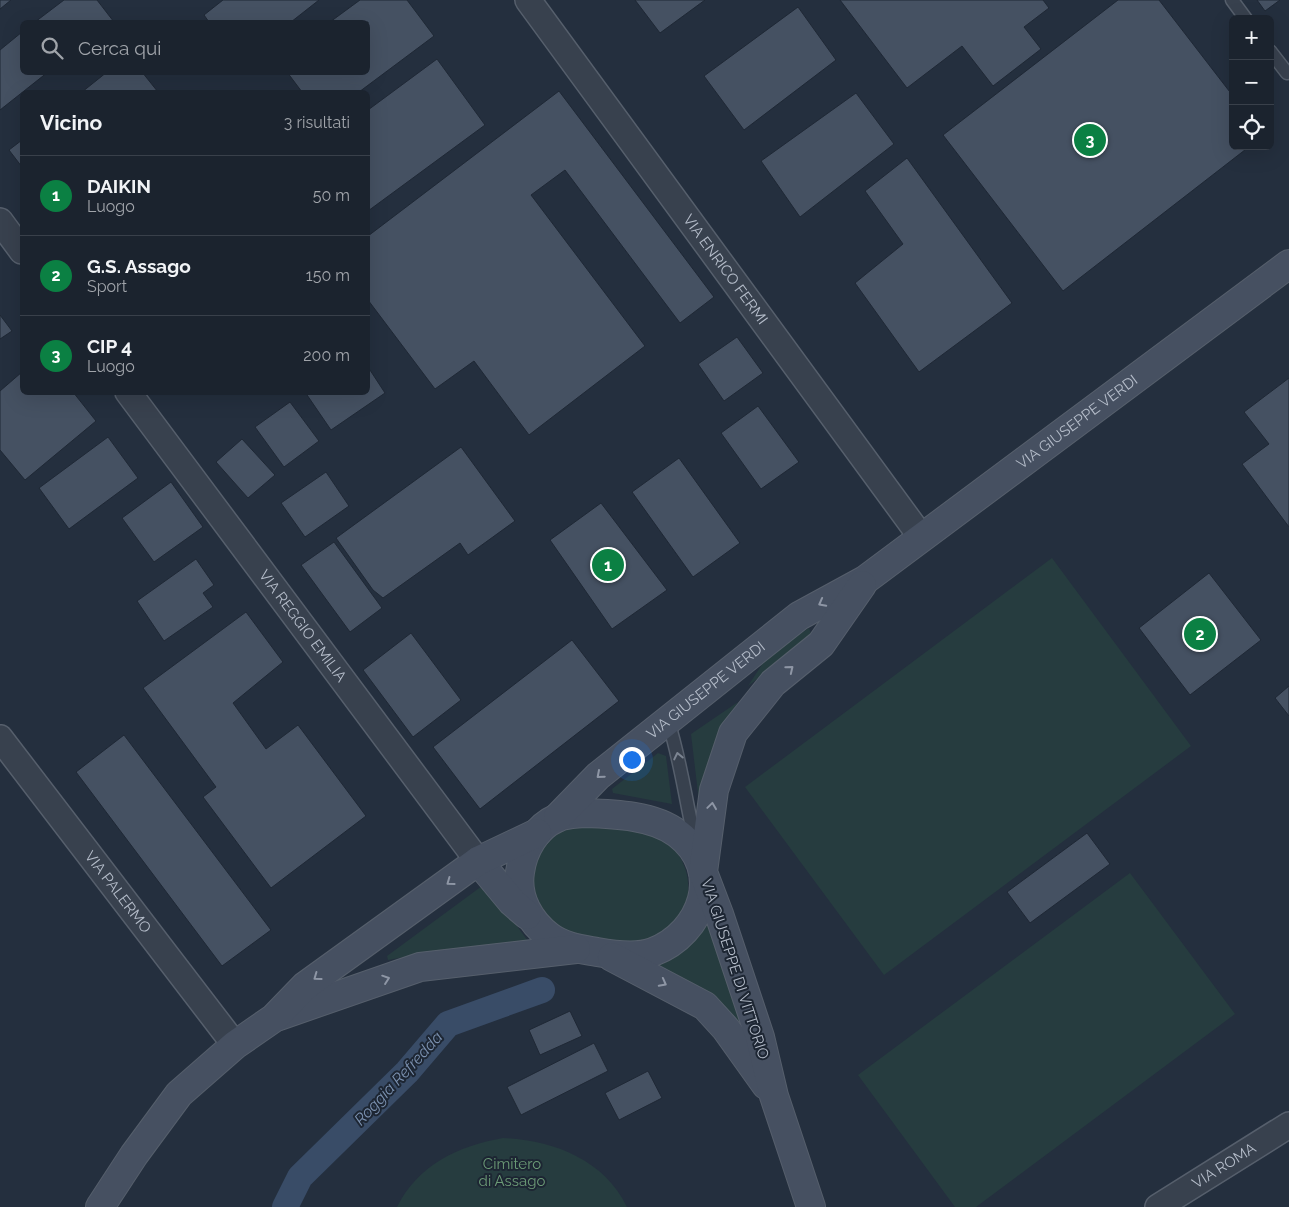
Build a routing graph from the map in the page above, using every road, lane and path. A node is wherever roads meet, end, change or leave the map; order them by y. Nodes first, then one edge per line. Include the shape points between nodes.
1 (528, 0) edge
2 (1232, 0) edge
3 (1243, 15) edge
4 (1274, 56) edge
5 (1288, 74) edge
6 (0, 220) edge
7 (20, 248) edge
8 (1289, 264) edge
9 (130, 395) edge
10 (922, 538) junction
11 (865, 580) junction
12 (668, 721) junction
13 (0, 738) edge
14 (548, 825) junction
15 (478, 861) junction
16 (703, 872) junction
17 (532, 919) junction
18 (592, 951) junction
19 (274, 1018) junction
20 (235, 1045) junction
21 (774, 1096) junction
22 (1289, 1125) edge
23 (134, 1155) junction
24 (100, 1207) edge
25 (111, 1207) edge
26 (811, 1207) edge
27 (1158, 1207) edge

1 - 10 street, VIA ENRICO FERMI
2 - 3 lane
4 - 5 lane
6 - 7 street
8 - 10 main road, VIA GIUSEPPE VERDI
9 - 15 street, VIA REGGIO EMILIA
10 - 11 main road, VIA GIUSEPPE VERDI
11 -> 12 main road, VIA GIUSEPPE VERDI via 799,616
16 -> 11 main road, VIA GIUSEPPE VERDI via 714,790 733,732 773,683 821,644
12 -> 14 main road, VIA GIUSEPPE VERDI via 598,776
16 -> 12 lane
13 - 20 street, VIA PALERMO
14 - 15 main road
14 - 16 main road via 583,813 607,814 665,827 687,842
14 - 17 main road via 523,857 519,873 520,892
15 - 17 main road via 512,902
15 -> 19 main road via 305,986
16 - 18 main road via 704,889 699,911 679,937 642,955
16 - 21 main road, VIA GIUSEPPE DI VITTORIO via 760,1037
17 - 18 main road via 555,940
19 -> 18 main road via 420,967
18 -> 21 main road, VIA GIUSEPPE DI VITTORIO via 705,1006 726,1029
19 - 20 main road
20 - 23 main road via 179,1094
21 - 26 main road, VIA GIUSEPPE DI VITTORIO
22 - 27 street, VIA ROMA
23 - 24 main road
23 - 25 main road

